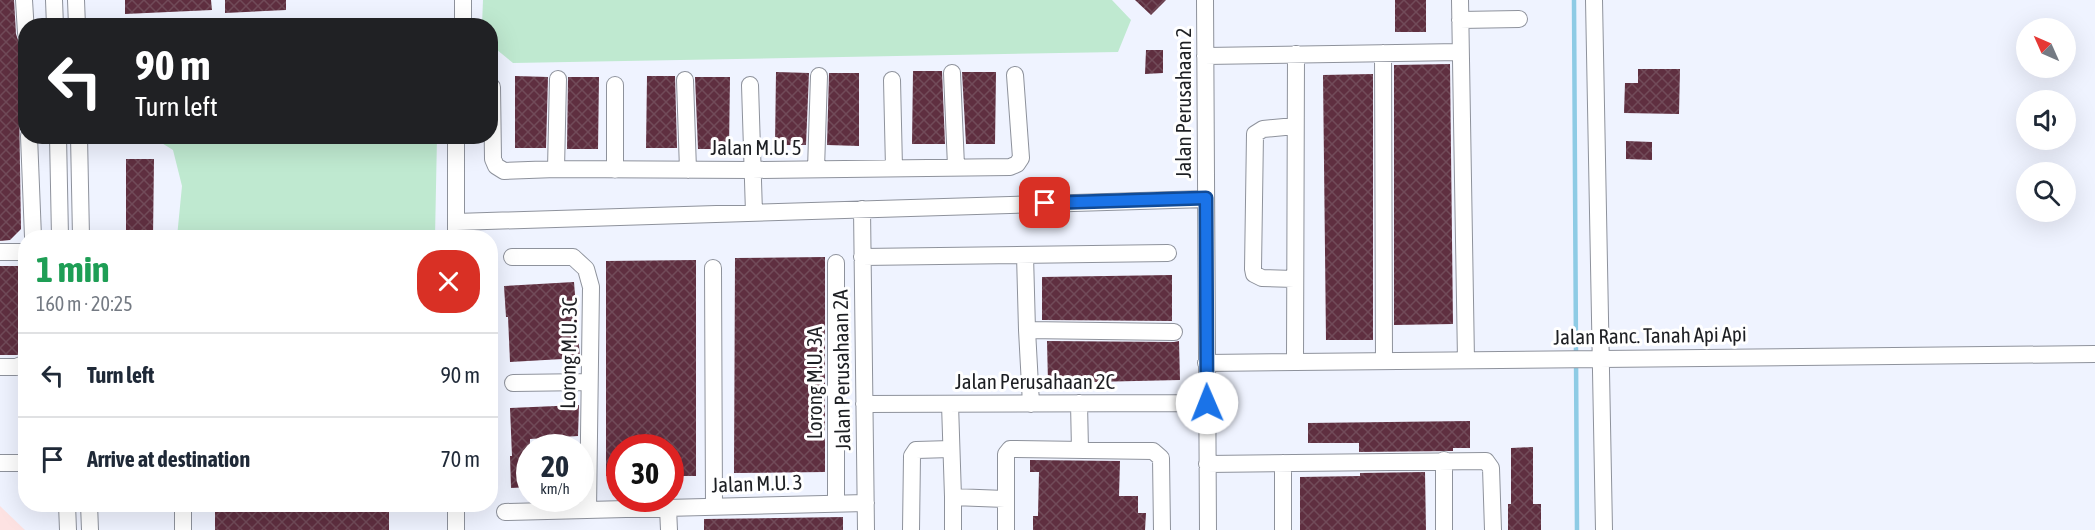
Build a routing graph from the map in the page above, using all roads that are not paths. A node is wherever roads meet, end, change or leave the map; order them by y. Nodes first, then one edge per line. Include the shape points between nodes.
1 (24, 0) edge
2 (54, 0) edge
3 (76, 0) edge
4 (463, 0) edge
5 (1205, 0) edge
6 (1460, 0) edge
7 (1594, 0) edge
8 (25, 18) edge
9 (55, 18) edge
10 (77, 18) edge
11 (463, 18) edge
12 (1519, 19) dead end
13 (1460, 20) junction
14 (1460, 52) junction
15 (1383, 53) junction
16 (1296, 54) junction
17 (1205, 56) junction
18 (952, 73) dead end
19 (1015, 75) dead end
20 (819, 76) dead end
21 (558, 79) dead end
22 (685, 80) dead end
23 (892, 80) dead end
24 (615, 84) dead end
25 (750, 85) dead end
26 (1295, 126) junction
27 (29, 144) edge
28 (58, 144) edge
29 (79, 144) edge
30 (456, 144) edge
31 (493, 144) edge
32 (956, 166) junction
33 (556, 168) junction
34 (894, 168) junction
35 (816, 169) junction
36 (615, 170) junction
37 (688, 170) junction
38 (752, 170) junction
39 (1206, 198) junction
40 (862, 209) junction
41 (754, 213) junction
42 (33, 230) edge
43 (60, 230) edge
44 (81, 230) edge
45 (456, 230) edge
46 (0, 252) edge
47 (18, 252) edge
48 (1168, 253) dead end
49 (1025, 255) junction
50 (512, 257) dead end
51 (862, 257) junction
52 (836, 262) dead end
53 (712, 268) dead end
54 (1294, 279) junction
55 (1027, 330) junction
56 (1174, 332) dead end
57 (2095, 354) edge
58 (1594, 358) junction
59 (1466, 360) junction
60 (1384, 361) junction
61 (1295, 362) junction
62 (1206, 363) junction
63 (18, 366) edge
64 (0, 367) edge
65 (589, 382) junction
66 (513, 383) dead end
67 (1207, 403) junction
68 (864, 404) junction
69 (950, 404) junction
70 (1031, 404) junction
71 (1079, 404) junction
72 (589, 434) edge
73 (951, 449) junction
74 (1080, 450) junction
75 (1444, 460) junction
76 (0, 463) edge
77 (18, 463) edge
78 (1283, 463) junction
79 (1207, 464) junction
80 (953, 497) junction
81 (1005, 499) junction
82 (836, 503) junction
83 (866, 503) junction
84 (714, 507) junction
85 (684, 508) edge
86 (67, 512) edge
87 (89, 512) edge
88 (183, 512) edge
89 (456, 512) edge
90 (505, 512) dead end
91 (516, 512) edge
92 (668, 512) edge
93 (68, 530) edge
94 (90, 530) edge
95 (183, 530) edge
96 (456, 530) edge
97 (669, 530) edge
98 (866, 530) edge
99 (911, 530) edge
100 (953, 530) edge
101 (1006, 530) edge
102 (1162, 530) edge
103 (1208, 530) edge
104 (1283, 530) edge
105 (1444, 530) edge
106 (1492, 530) edge
107 (1604, 530) edge

1 - 8 street
2 - 9 street
3 - 10 street
4 - 11 street
5 - 17 street, Jalan Perusahaan 2
6 - 13 street
7 - 58 street
12 - 13 street
13 - 14 street
14 - 15 street
14 - 59 street
15 - 16 street
15 - 60 street
16 - 17 street
16 - 26 street
17 - 39 street, Jalan Perusahaan 2
18 - 32 street
19 - 32 street, Jalan M.U. 5 via 1021,158 1010,167
20 - 35 street
21 - 33 street
22 - 37 street
23 - 34 street
24 - 36 street
25 - 38 street
26 - 54 street
26 - 54 street via 1263,129 1255,134 1253,257 1257,277
27 - 42 street
28 - 43 street
29 - 44 street
30 - 45 street
31 - 33 street, Jalan M.U. 5 via 493,159 504,171
32 - 34 street, Jalan M.U. 5
33 - 36 street, Jalan M.U. 5
34 - 35 street, Jalan M.U. 5
35 - 38 street, Jalan M.U. 5
36 - 37 street, Jalan M.U. 5
37 - 38 street, Jalan M.U. 5
38 - 41 street
39 - 40 street
39 - 62 street, Jalan Perusahaan 2
40 - 41 street
40 - 51 street, Jalan Perusahaan 2A
41 - 45 street
46 - 47 street
48 - 49 street
49 - 51 street
49 - 55 street
50 - 65 street, Lorong M.U. 3C via 573,257 586,269 591,287
51 - 68 street, Jalan Perusahaan 2A
52 - 82 street, Lorong M.U. 3A
53 - 84 street
54 - 61 street
55 - 56 street
55 - 70 street
57 - 58 street, Jalan Ranc. Tanah Api Api
58 - 59 street, Jalan Ranc. Tanah Api Api
58 - 107 street
59 - 60 street, Jalan Ranc. Tanah Api Api
60 - 61 street, Jalan Ranc. Tanah Api Api
61 - 62 street, Jalan Ranc. Tanah Api Api
62 - 67 street, Jalan Perusahaan 2
63 - 64 street
65 - 66 street
65 - 72 street, Lorong M.U. 3C
67 - 71 street, Jalan Perusahaan 2C
67 - 79 street, Jalan Perusahaan 2
68 - 69 street, Jalan Perusahaan 2C
68 - 83 street, Jalan Perusahaan 2A
69 - 70 street, Jalan Perusahaan 2C
69 - 73 street
70 - 71 street, Jalan Perusahaan 2C
71 - 74 street
73 - 80 street
73 - 99 street via 916,450 912,456
74 - 81 street via 1010,449 1006,454
74 - 102 street via 1153,451 1161,458
75 - 78 street
75 - 105 street
75 - 106 street via 1482,460 1490,464
76 - 77 street
78 - 79 street
78 - 104 street
79 - 103 street, Jalan Perusahaan 2
80 - 81 street
80 - 100 street
81 - 101 street
82 - 83 street, Jalan M.U. 3
82 - 84 street, Jalan M.U. 3
83 - 98 street, Jalan Perusahaan 2A
84 - 85 street, Jalan M.U. 3
86 - 93 street
87 - 94 street
88 - 95 street
89 - 96 street
90 - 91 street, Jalan M.U. 3
92 - 97 street

